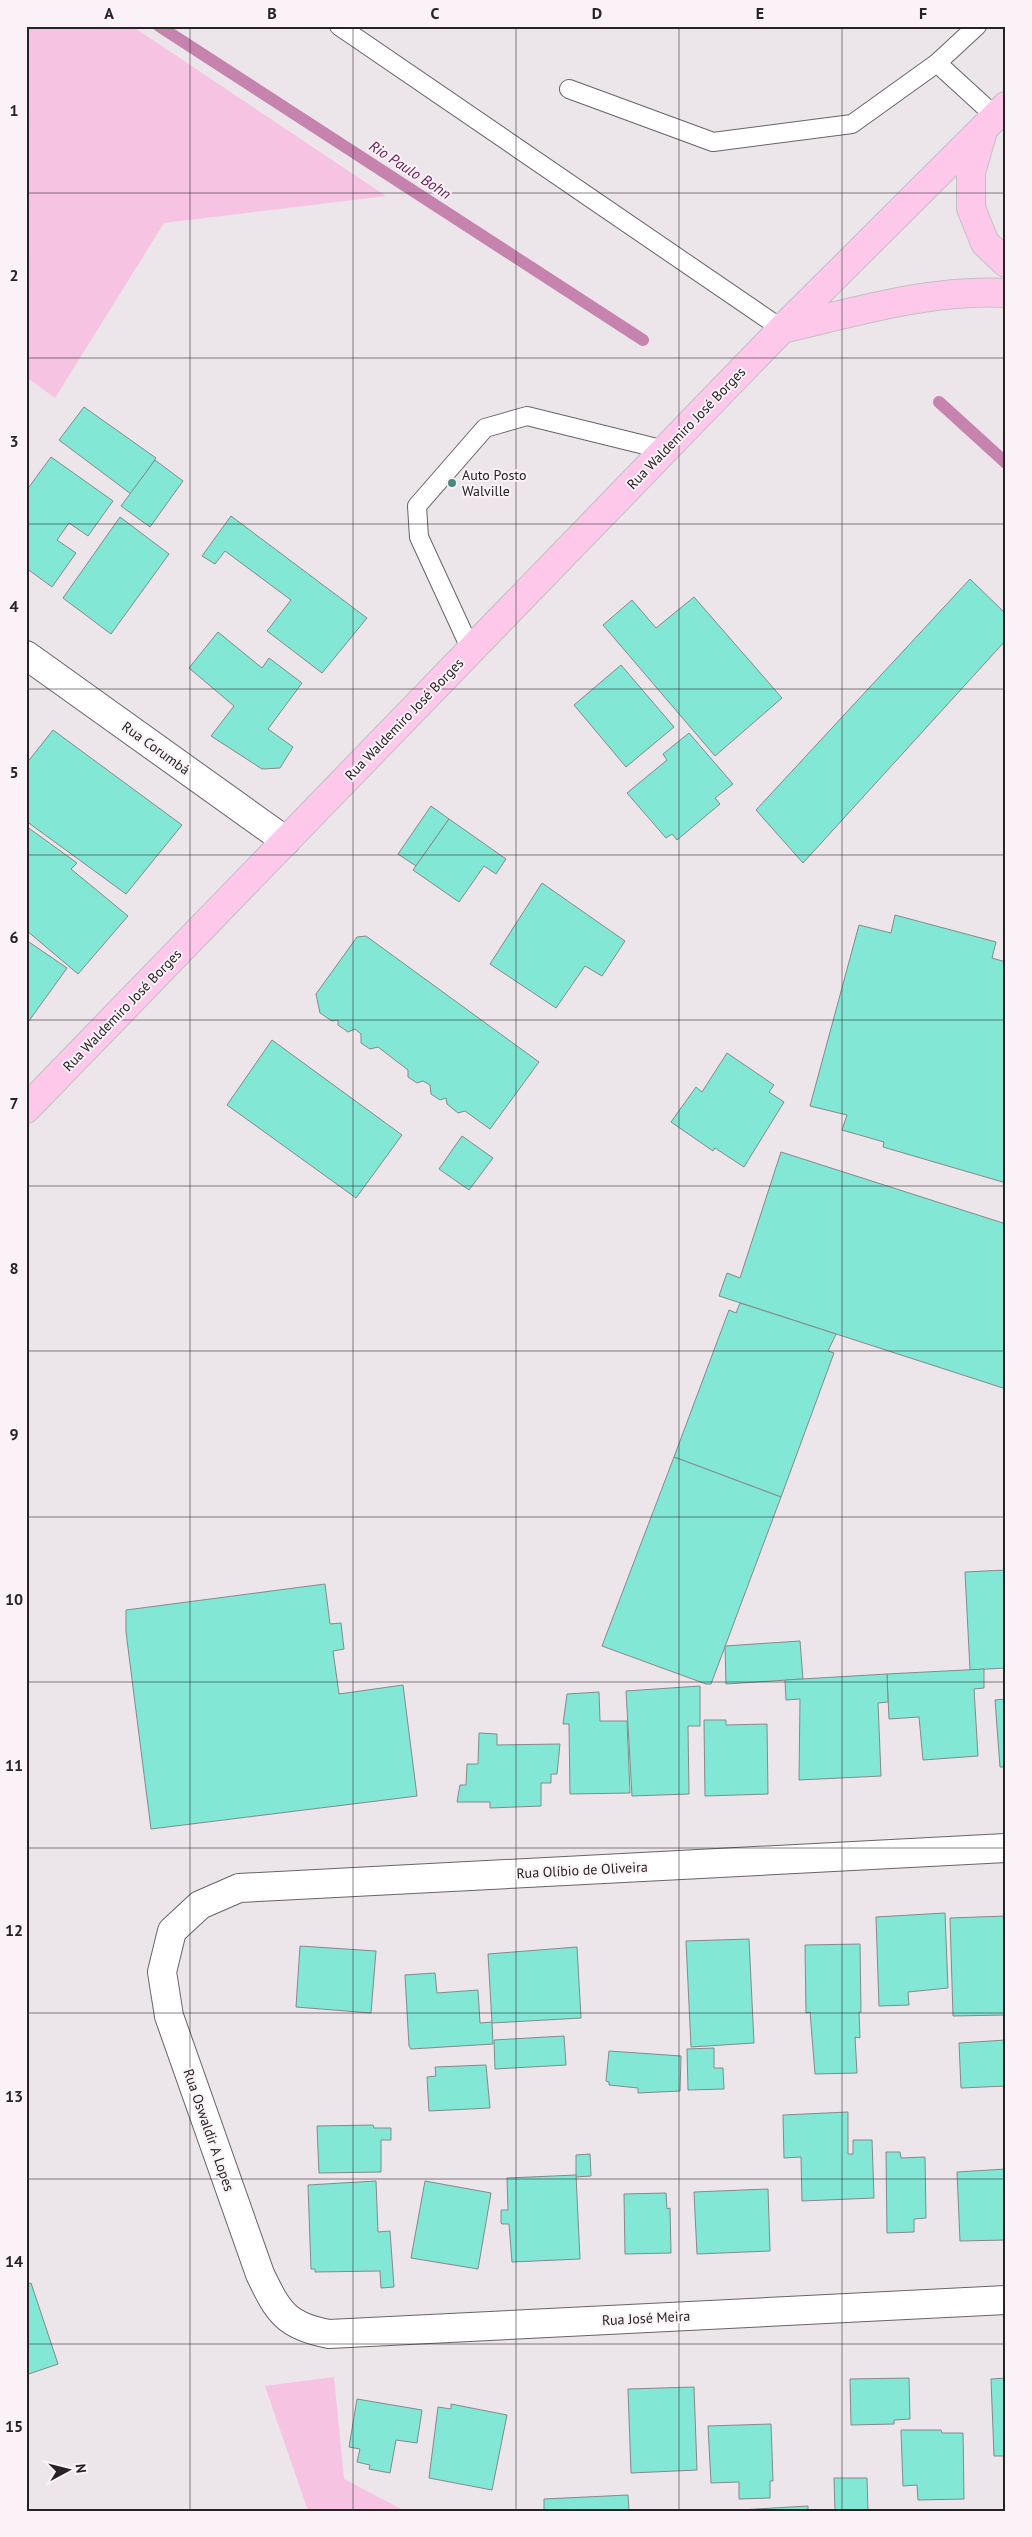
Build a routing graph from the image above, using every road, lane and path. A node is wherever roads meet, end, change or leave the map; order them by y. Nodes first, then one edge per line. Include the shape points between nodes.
1 (339, 26) edge
2 (977, 26) edge
3 (937, 63) junction
4 (569, 90) dead end
5 (994, 119) edge
6 (1006, 263) edge
7 (1006, 293) edge
8 (782, 329) junction
9 (665, 450) junction
10 (471, 650) junction
11 (26, 655) edge
12 (286, 841) junction
13 (26, 1109) edge
14 (1006, 1848) edge
15 (172, 1930) joint
16 (1006, 2300) edge
17 (289, 2320) joint

1 - 8 lane
2 - 3 lane
3 - 4 lane via 852,124 713,142
3 - 5 lane
5 - 6 main road via 971,172 971,208 985,243
5 - 8 main road, Rua Waldemiro José Borges
7 - 8 main road via 943,295
8 - 9 main road, Rua Waldemiro José Borges
9 - 10 main road, Rua Waldemiro José Borges
9 - 10 lane via 527,416 485,428 417,506 419,537
10 - 12 main road, Rua Waldemiro José Borges
11 - 12 street, Rua Corumbá
12 - 13 main road, Rua Waldemiro José Borges
14 - 15 street, Rua Olíbio de Oliveira via 239,1888 200,1905
15 - 17 street, Rua Oswaldir A Lopes via 162,1972 169,2016 260,2274 273,2301
16 - 17 street, Rua José Meira via 329,2334 309,2330

